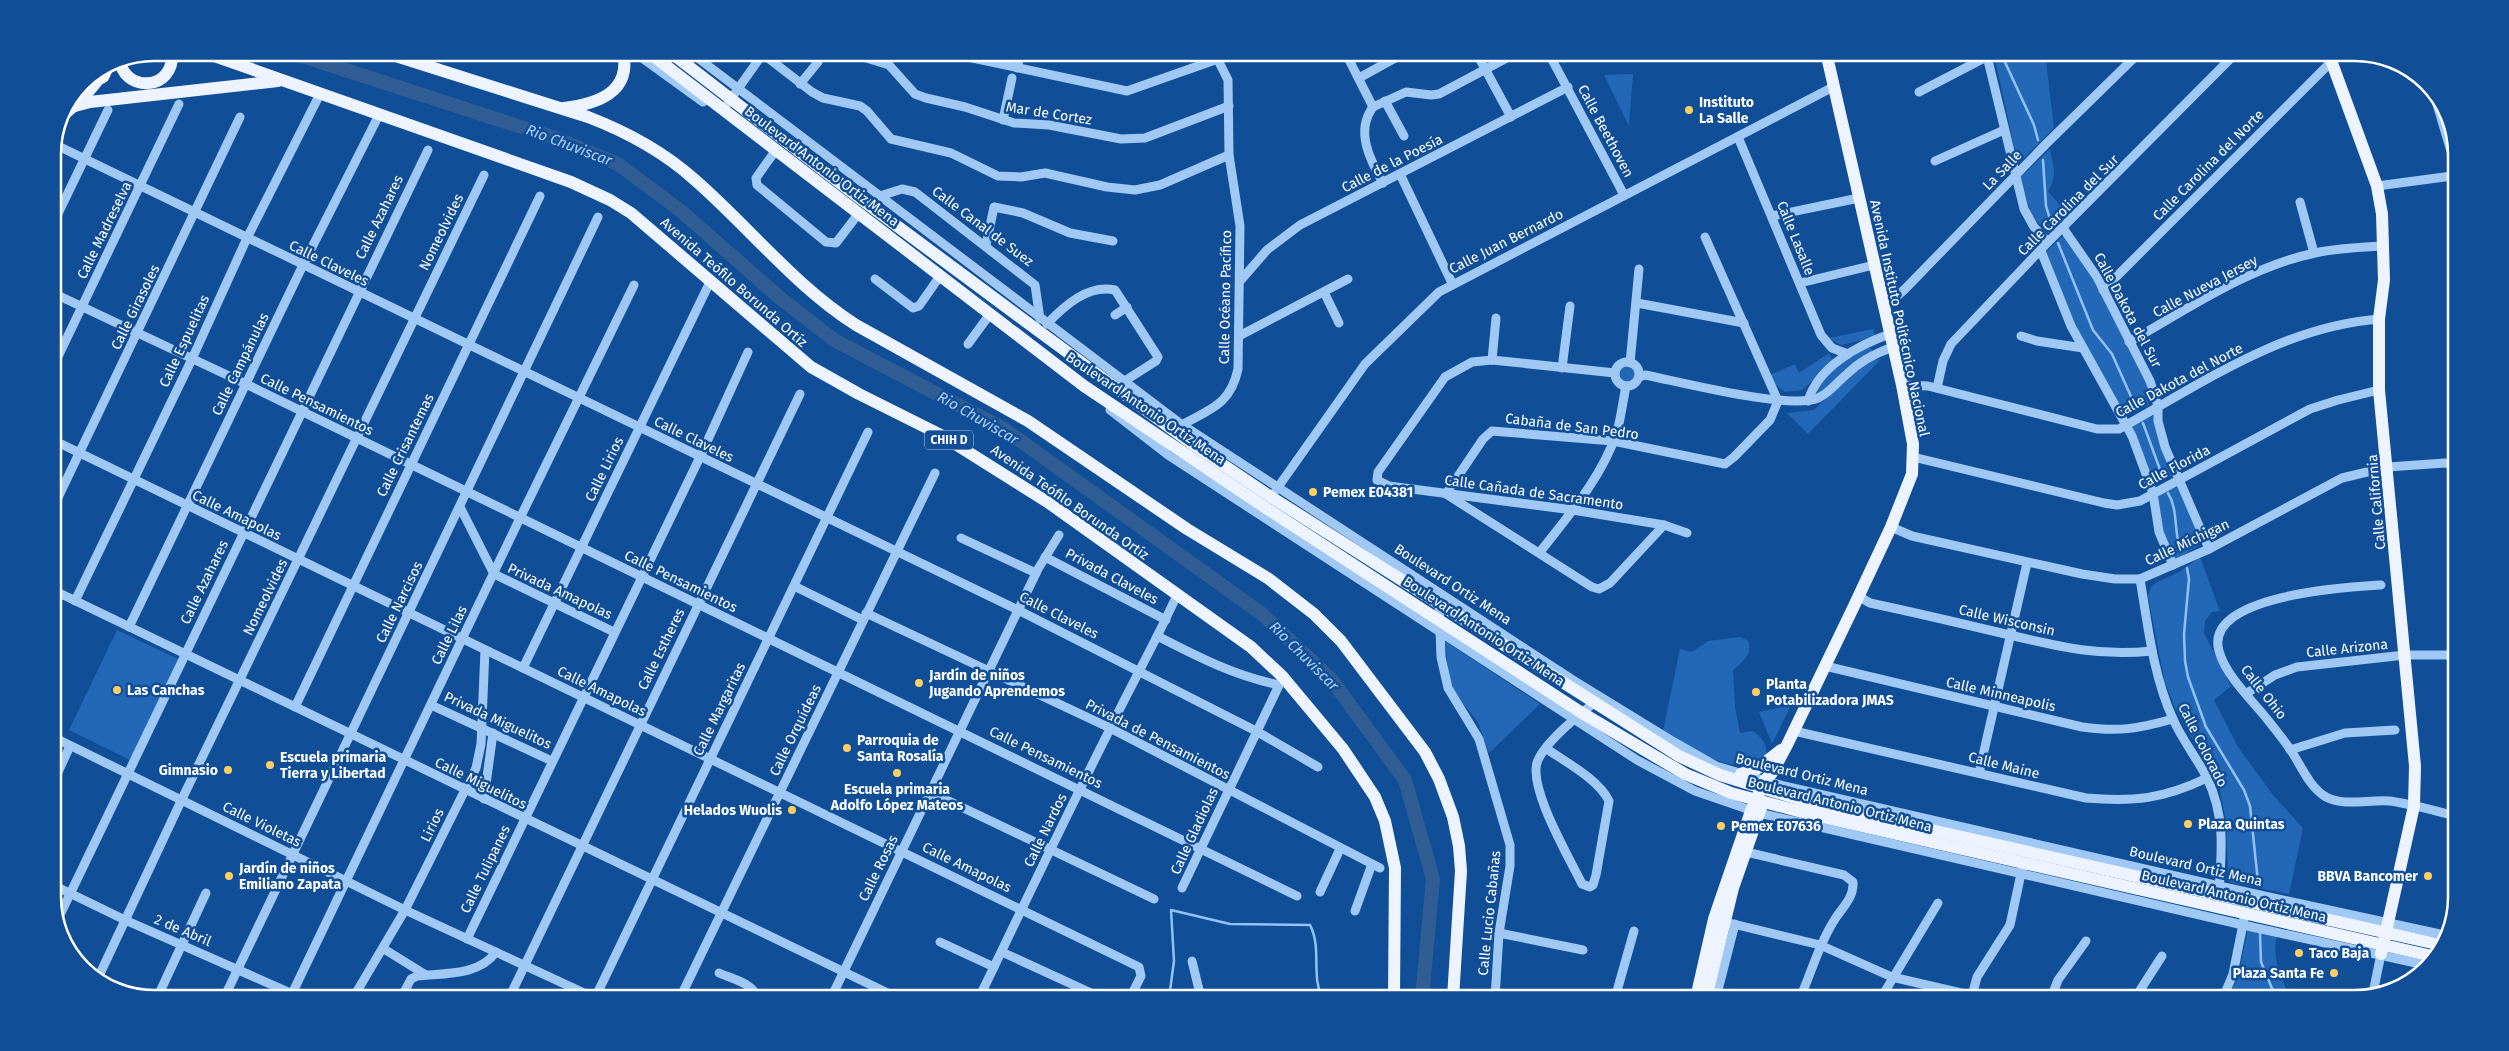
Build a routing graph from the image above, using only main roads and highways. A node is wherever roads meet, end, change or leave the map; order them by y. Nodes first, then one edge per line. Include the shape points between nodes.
1 (171, 61) edge
2 (228, 61) edge
3 (411, 61) edge
4 (625, 61) edge
5 (660, 61) edge
6 (684, 61) edge
7 (1828, 61) edge
8 (2331, 61) edge
9 (123, 67) edge
10 (283, 81) junction
11 (87, 89) edge
12 (76, 104) edge
13 (75, 106) edge
14 (560, 109) junction
15 (1272, 497) junction
16 (1787, 745) junction
17 (1741, 774) road end
18 (1763, 794) junction
19 (1724, 921) junction
20 (2384, 938) junction
21 (2434, 944) edge
22 (2428, 954) edge
23 (1394, 990) edge
24 (1454, 990) edge
25 (1699, 990) edge
26 (1708, 990) edge

1 - 9 main road via 164,77 156,83 134,80
2 - 10 main road, CHIH D
3 - 14 main road
4 - 14 main road via 624,74 616,87 593,103
5 - 15 main road, Boulevard Antonio Ortiz Mena via 1157,440
6 - 15 main road, Boulevard Antonio Ortiz Mena via 735,93 858,197
7 - 16 main road, Avenida Instituto Politécnico Nacional via 1902,386 1913,457 1907,491
8 - 20 main road, Calle California via 2377,186 2384,246 2379,319 2380,390 2415,766 2414,806
10 - 13 main road
10 - 23 main road, Avenida Teófilo Borunda Ortíz / CHIH D via 571,182 610,200 658,235 811,367 992,465 1250,648 1343,749 1385,821 1395,868
11 - 12 main road
14 - 24 main road via 612,126 650,147 694,180 804,287 833,310 1028,420 1186,529 1269,579 1314,614 1341,641 1425,752 1440,779 1453,817 1461,871
15 - 18 main road, Boulevard Antonio Ortiz Mena via 1679,756
15 - 18 main road, Boulevard Antonio Ortiz Mena via 1438,624 1578,716 1684,774
16 - 17 main road via 1758,768
16 - 18 main road, Avenida Instituto Politécnico Nacional
18 - 19 main road, Avenida Instituto Politécnico Nacional
18 - 19 main road, Avenida Instituto Politécnico Nacional
18 - 20 main road, Boulevard Antonio Ortiz Mena via 2219,890
18 - 20 main road, Boulevard Antonio Ortiz Mena via 2022,868 2244,920
19 - 25 main road, Avenida Instituto Politécnico Nacional
19 - 26 main road, Avenida Instituto Politécnico Nacional
20 - 21 main road, Boulevard Antonio Ortiz Mena
20 - 22 main road, Boulevard Antonio Ortiz Mena

